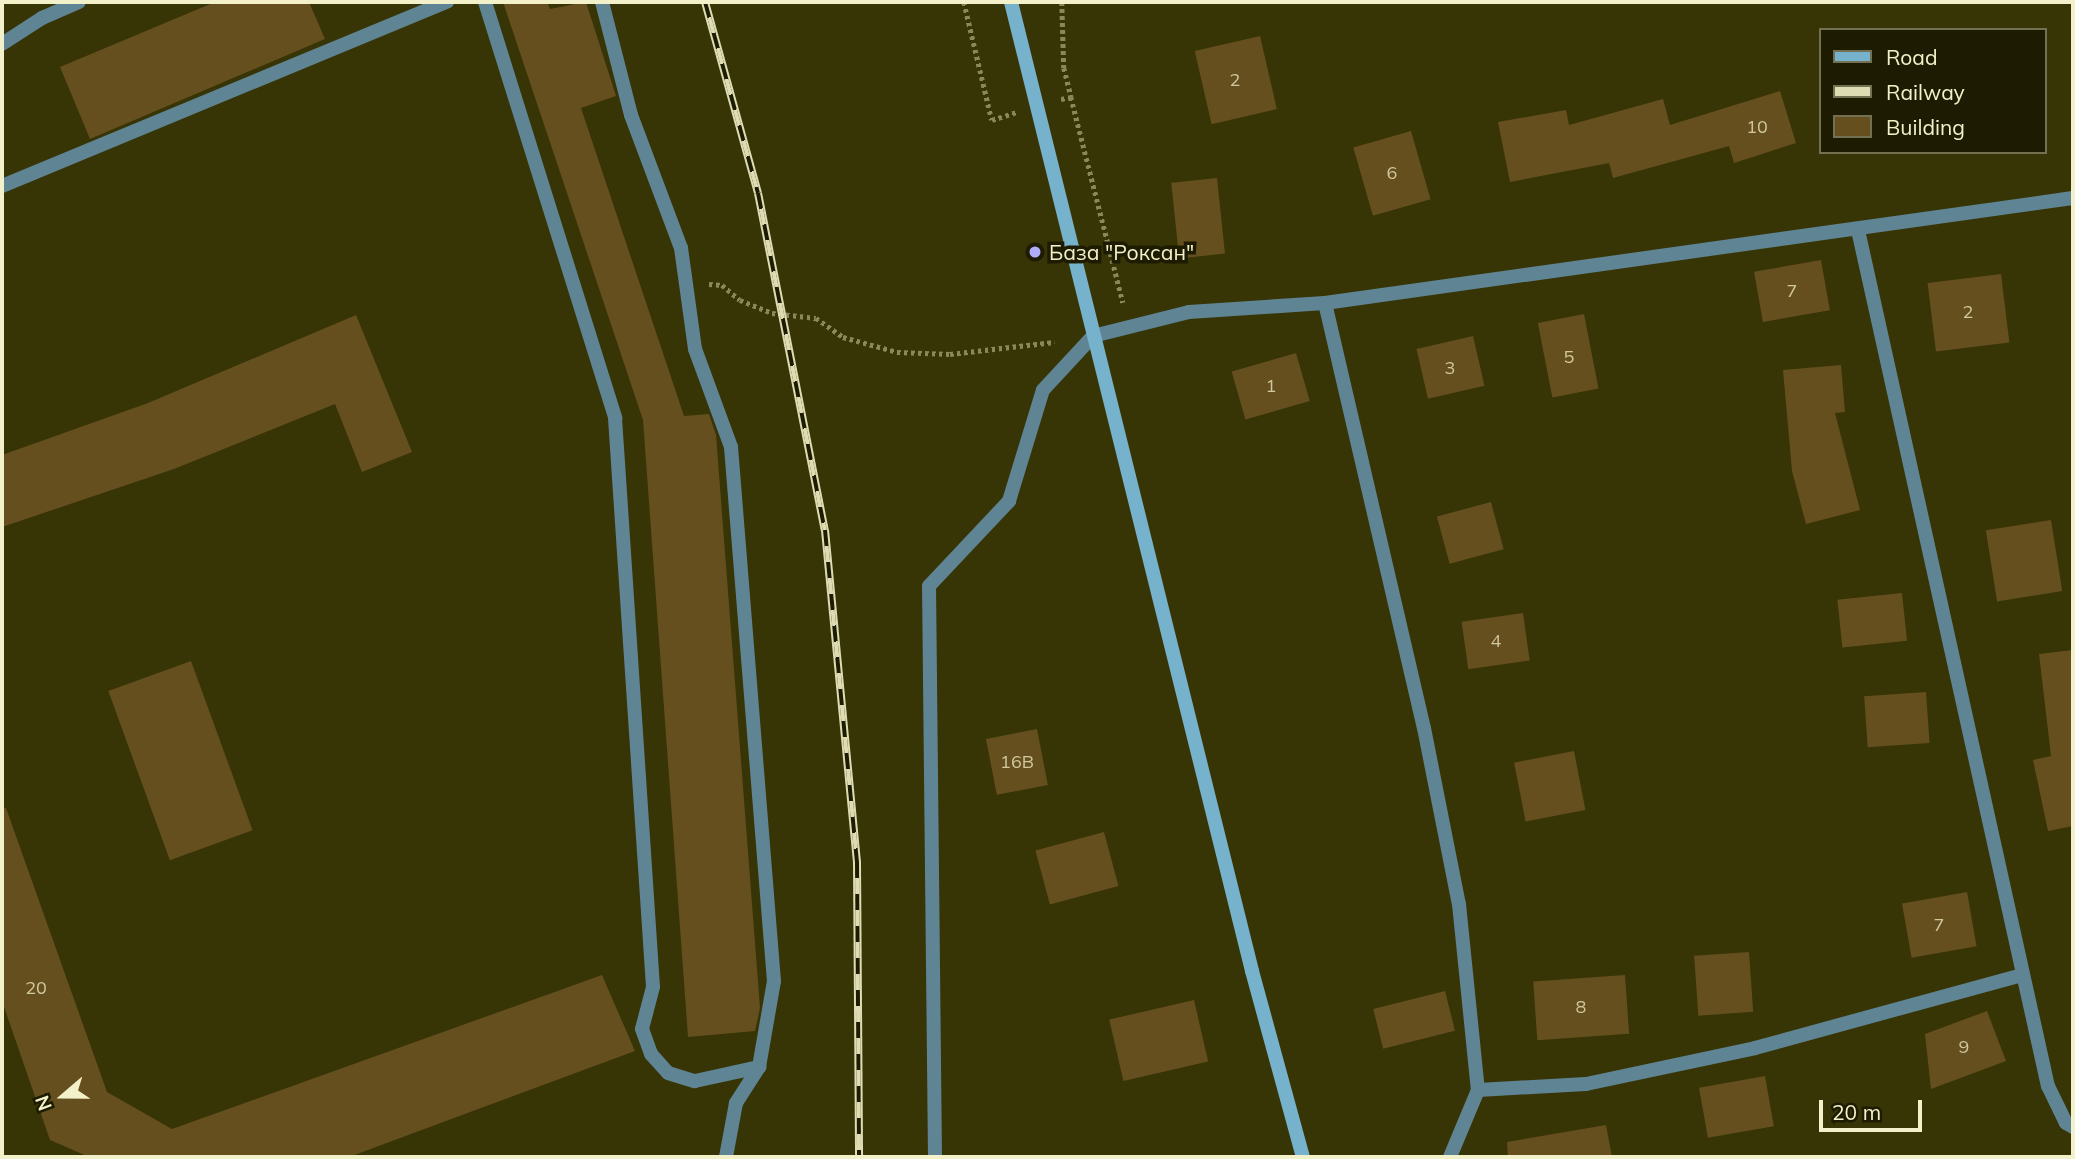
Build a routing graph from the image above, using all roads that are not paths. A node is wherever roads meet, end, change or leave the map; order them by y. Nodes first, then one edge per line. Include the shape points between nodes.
1 (79, 2) edge
2 (447, 2) edge
3 (485, 2) edge
4 (602, 2) edge
5 (1010, 2) edge
6 (2, 44) edge
7 (2, 186) edge
8 (2073, 198) edge
9 (1858, 230) junction
10 (1325, 303) junction
11 (1093, 336) junction
12 (2022, 975) junction
13 (759, 1067) junction
14 (1478, 1090) junction
15 (2073, 1127) edge
16 (726, 1157) edge
17 (935, 1157) edge
18 (1303, 1157) edge
19 (1450, 1157) edge

1 - 6 street via 42,18
2 - 7 street
3 - 13 street via 615,418 653,987 642,1029 651,1054 668,1073 695,1081
4 - 13 street via 631,115 681,248 695,349 731,447 774,981
5 - 11 street
8 - 9 street
9 - 10 street
9 - 12 street
10 - 11 street via 1189,312
10 - 14 street via 1424,728 1459,904
11 - 17 street via 1043,390 1009,500 929,586
11 - 18 street
12 - 14 street via 1755,1048 1586,1084
12 - 15 street via 2048,1086 2066,1123
13 - 16 street via 736,1103
14 - 19 street

